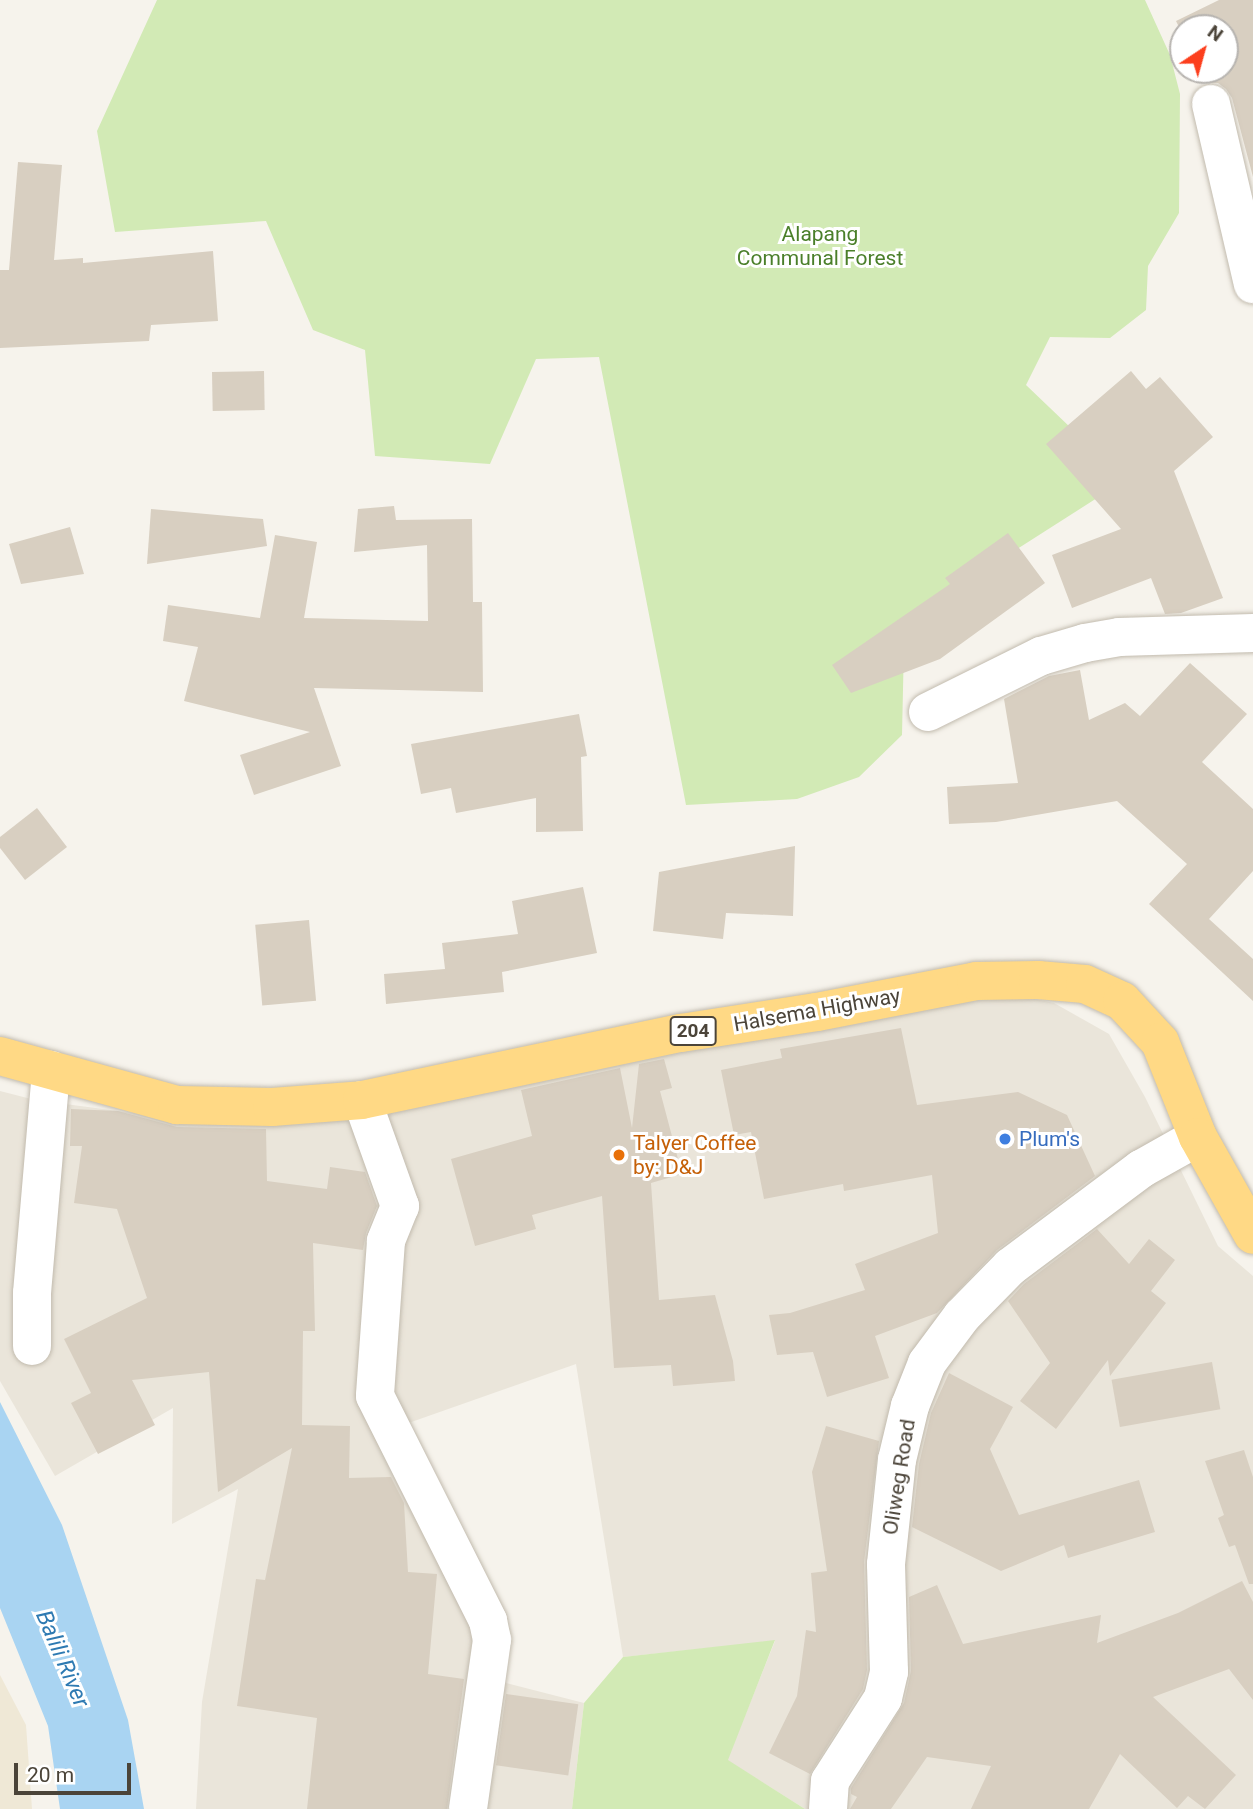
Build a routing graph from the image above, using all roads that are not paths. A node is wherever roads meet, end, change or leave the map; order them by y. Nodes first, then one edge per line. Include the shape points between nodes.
1 (1211, 104) dead end
2 (1253, 284) edge
3 (1253, 633) edge
4 (928, 712) dead end
5 (0, 1055) edge
6 (51, 1070) junction
7 (362, 1100) junction
8 (1198, 1137) junction
9 (1253, 1234) edge
10 (32, 1346) dead end
11 (468, 1809) edge
12 (828, 1809) edge

1 - 2 street
3 - 4 street via 1119,637 1085,643 1041,656
5 - 6 highway, Halsema Highway / 204
6 - 7 highway, Halsema Highway / 204 via 177,1105 272,1107
6 - 10 street via 32,1293
7 - 8 highway, Halsema Highway / 204 via 681,1033 976,981 1038,980 1085,984 1122,1001 1160,1042
7 - 11 street via 400,1206 386,1241 375,1396 488,1621 492,1640
8 - 9 highway, Halsema Highway / 204
8 - 12 street, Oliweg Road via 1130,1177 1010,1267 962,1316 927,1363 910,1406 897,1460 886,1564 889,1672 883,1698 830,1781

